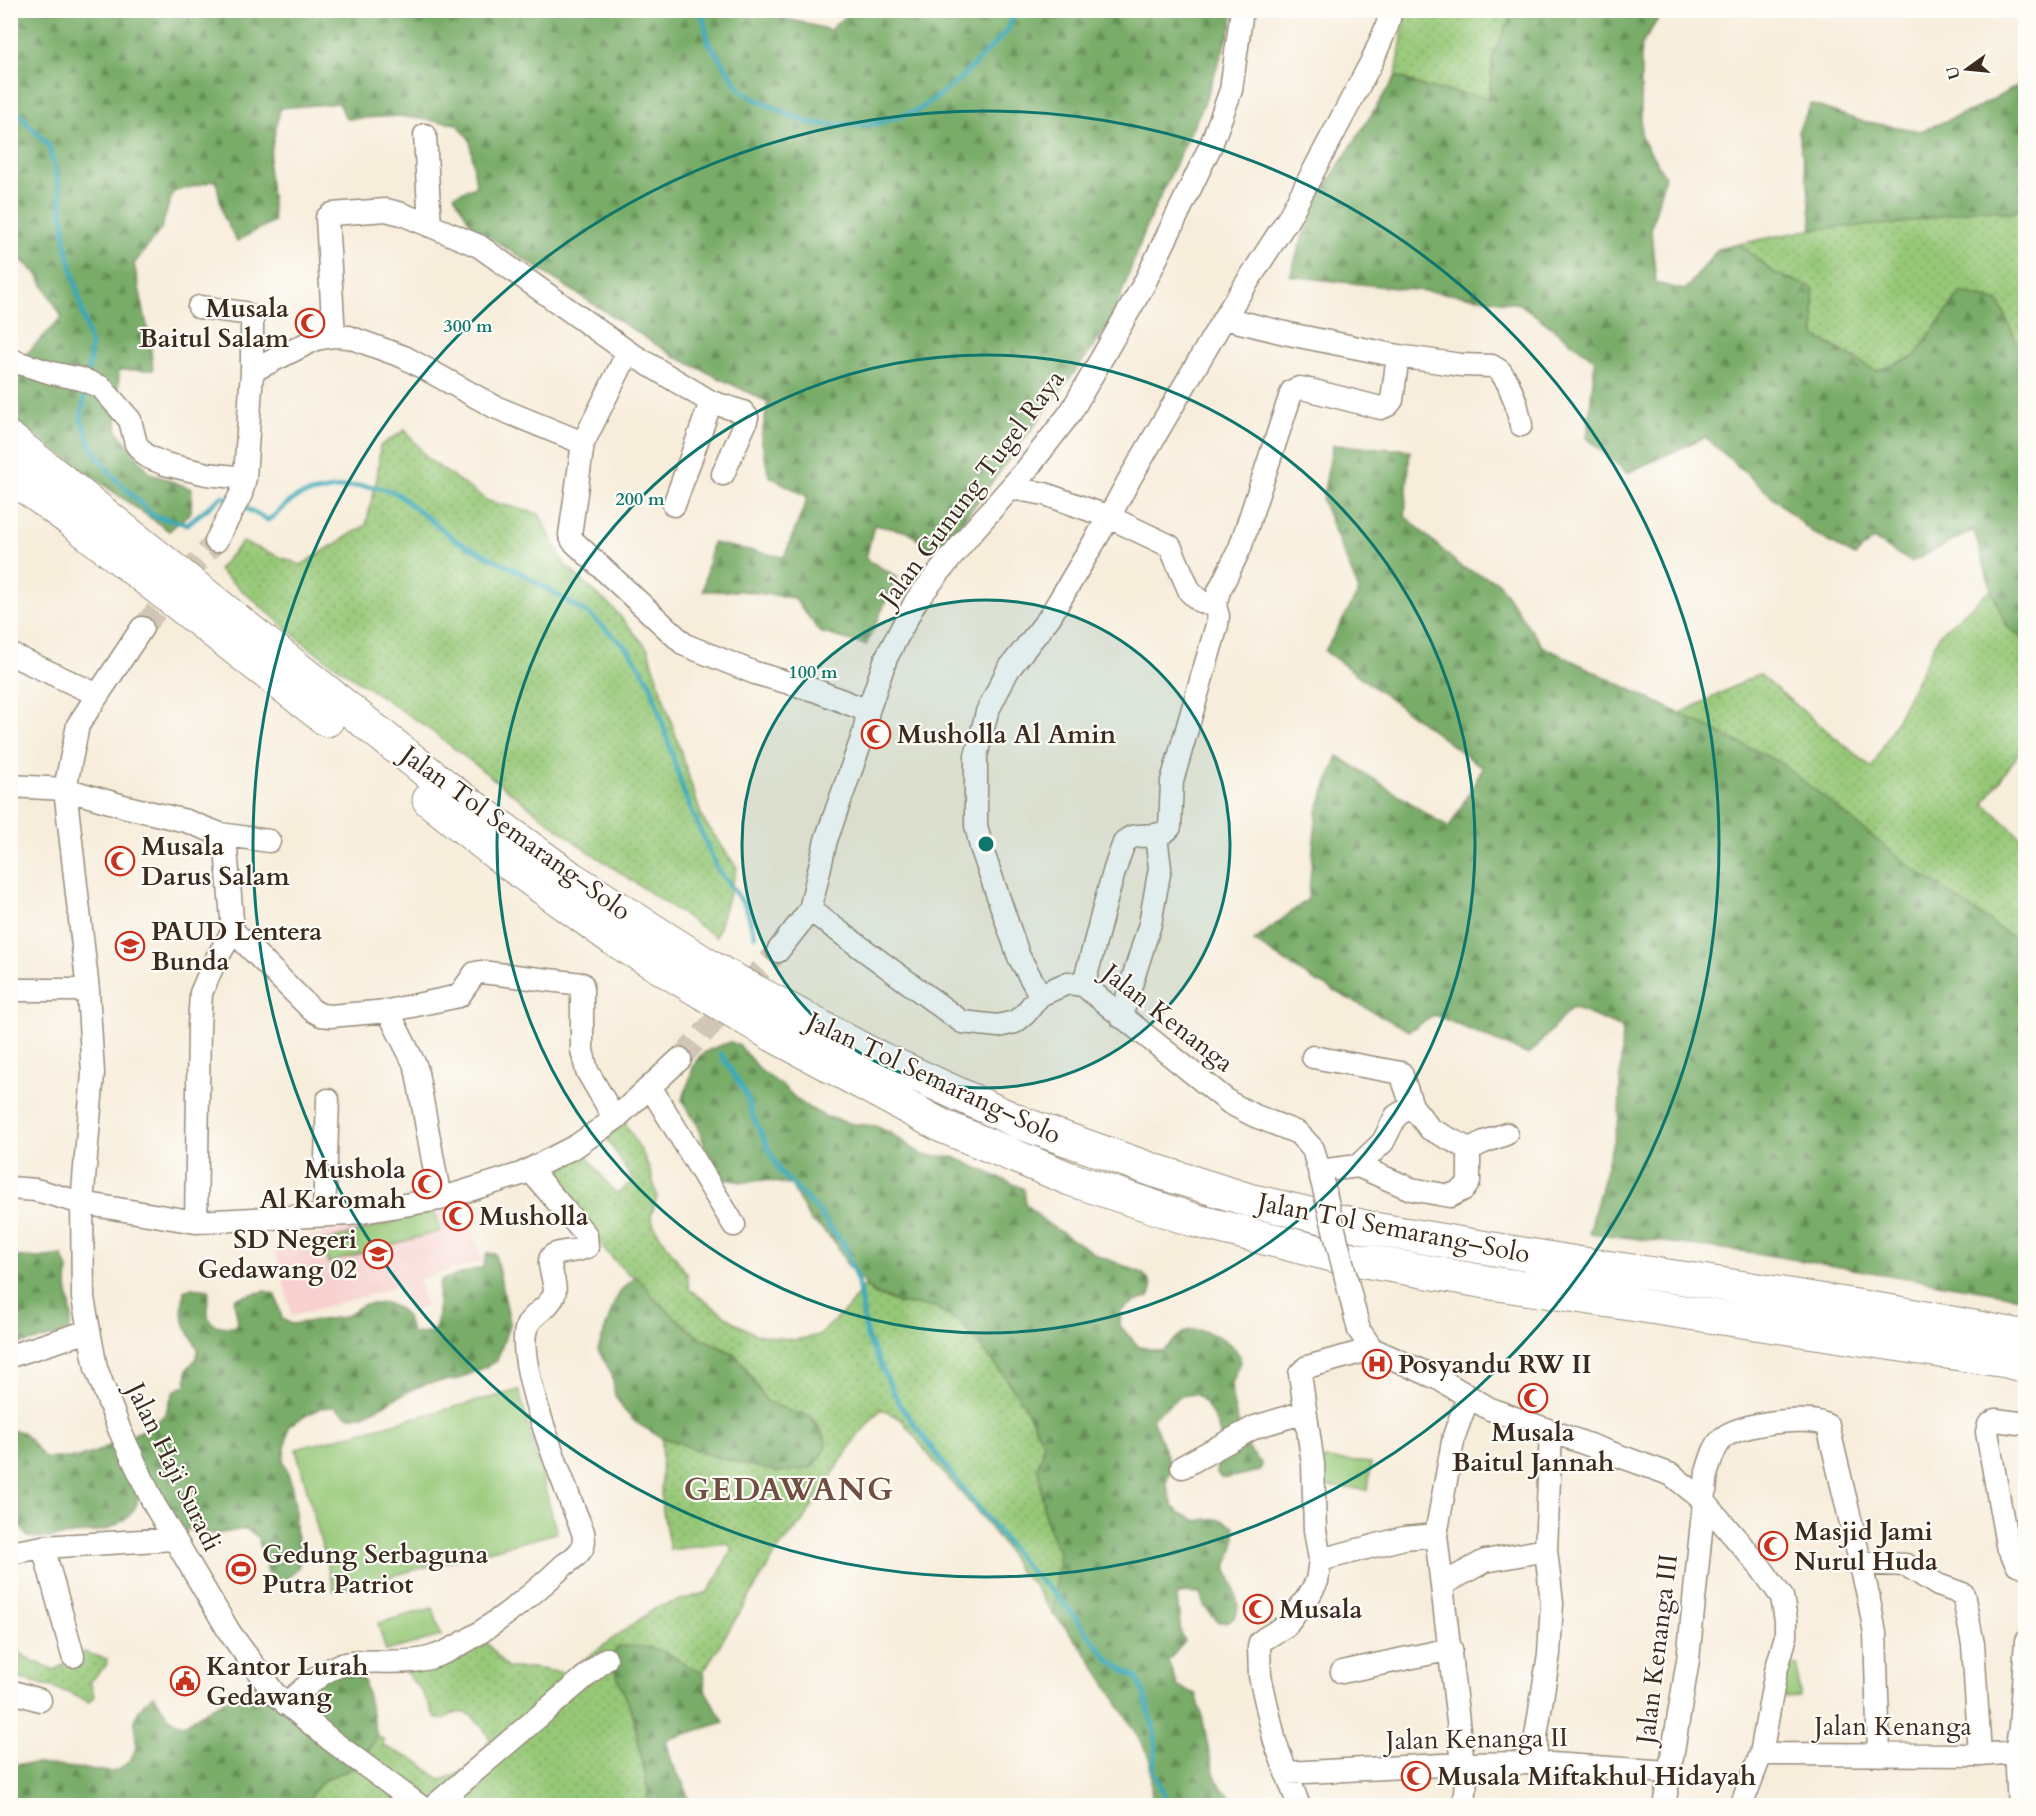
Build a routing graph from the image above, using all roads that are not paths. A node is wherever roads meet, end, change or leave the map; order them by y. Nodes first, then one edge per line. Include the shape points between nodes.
1 (1242, 10) edge
2 (1391, 10) edge
3 (425, 135) dead end
4 (430, 226) junction
5 (199, 307) dead end
6 (1224, 318) junction
7 (334, 336) junction
8 (628, 352) junction
9 (1398, 356) junction
10 (10, 358) edge
11 (252, 371) junction
12 (711, 402) junction
13 (1521, 424) dead end
14 (10, 439) edge
15 (583, 443) junction
16 (723, 474) dead end
17 (10, 476) edge
18 (1011, 488) junction
19 (240, 494) junction
20 (674, 506) dead end
21 (1109, 518) junction
22 (216, 541) tunnel mouth
23 (1215, 606) junction
24 (142, 628) tunnel mouth
25 (10, 654) edge
26 (98, 695) junction
27 (868, 711) junction
28 (10, 786) edge
29 (65, 789) junction
30 (220, 834) junction
31 (1156, 837) junction
32 (269, 841) dead end
33 (810, 910) junction
34 (233, 932) junction
35 (778, 951) tunnel mouth
36 (1083, 985) junction
37 (10, 990) edge
38 (88, 990) junction
39 (1040, 995) junction
40 (388, 1011) junction
41 (1121, 1017) junction
42 (1313, 1057) dead end
43 (680, 1059) tunnel mouth
44 (651, 1088) junction
45 (328, 1100) dead end
46 (1412, 1106) junction
47 (615, 1119) junction
48 (1506, 1134) dead end
49 (1469, 1149) junction
50 (1358, 1166) junction
51 (530, 1170) junction
52 (1321, 1176) junction
53 (10, 1188) edge
54 (440, 1199) junction
55 (82, 1203) junction
56 (324, 1215) junction
57 (196, 1222) junction
58 (734, 1225) dead end
59 (89, 1331) junction
60 (2025, 1337) edge
61 (1372, 1349) junction
62 (10, 1356) edge
63 (2025, 1366) edge
64 (1468, 1397) junction
65 (1305, 1412) junction
66 (2025, 1424) edge
67 (1551, 1431) junction
68 (1182, 1467) dead end
69 (1703, 1500) junction
70 (1436, 1535) junction
71 (174, 1539) junction
72 (43, 1547) junction
73 (1546, 1550) junction
74 (10, 1553) edge
75 (1320, 1560) junction
76 (1860, 1563) junction
77 (2025, 1567) edge
78 (1443, 1584) junction
79 (2025, 1641) edge
80 (1451, 1649) junction
81 (73, 1656) dead end
82 (606, 1659) dead end
83 (1342, 1672) dead end
84 (10, 1691) edge
85 (40, 1701) dead end
86 (286, 1704) junction
87 (2020, 1750) edge
88 (1761, 1754) junction
89 (1879, 1755) junction
90 (1980, 1755) junction
91 (1536, 1763) junction
92 (1465, 1764) junction
93 (1669, 1772) junction
94 (1286, 1773) junction
95 (420, 1806) edge
96 (434, 1806) edge
97 (1299, 1806) edge
98 (1464, 1806) edge
99 (1664, 1806) edge
100 (1741, 1806) edge
101 (2019, 1806) edge

1 - 18 street, Jalan Gunung Tugel Raya via 1231,90 1206,156 1144,284 1071,412
2 - 6 street via 1372,61 1294,209
3 - 4 street
4 - 7 street via 386,210 327,218
4 - 8 street via 479,246
5 - 11 street via 249,315
6 - 9 street
6 - 21 street
7 - 11 street via 316,339
7 - 15 street via 349,337 405,357 495,407
8 - 12 street
8 - 15 street
9 - 13 street via 1492,366 1508,383
9 - 23 street via 1392,400 1381,408 1306,389 1292,391 1240,548
10 - 19 street via 91,383 130,420 136,444 146,456 207,474
11 - 19 street
12 - 16 street via 743,412 747,417
12 - 20 street
14 - 60 highway, Jalan Tol Semarang–Solo via 445,786 571,878 722,974 869,1053 1021,1123 1249,1200 1374,1229 1865,1307
15 - 27 street via 570,532 573,542 686,645
17 - 63 highway, Jalan Tol Semarang–Solo via 507,862 612,938 773,1035 942,1126 1070,1179 1193,1220 1336,1256
18 - 21 street via 1045,494
18 - 27 street, Jalan Gunung Tugel Raya via 916,602 886,658
19 - 22 street
21 - 23 street via 1170,546 1190,592
21 - 39 street via 1049,618 1008,670 987,712 976,756 976,825 981,847 1019,957
23 - 31 street via 1217,625 1172,781 1170,827
24 - 26 street, Jalan Haji Suradi
25 - 26 street
26 - 29 street, Jalan Haji Suradi via 78,726
27 - 33 street, Jalan Gunung Tugel Raya via 826,840
28 - 29 street
29 - 30 street via 186,821
29 - 38 street, Jalan Haji Suradi
30 - 32 street
30 - 34 street via 226,849
31 - 36 street via 1133,836 1124,843
31 - 41 street via 1160,868 1150,924
33 - 35 street
33 - 39 street, Jalan Kenanga via 962,1022 998,1026 1015,1022
34 - 40 street via 321,1015
34 - 57 street via 201,993
36 - 39 street, Jalan Kenanga via 1068,983
36 - 41 street, Jalan Kenanga
37 - 38 street
38 - 55 street, Jalan Haji Suradi via 93,1073
40 - 47 street via 459,996 475,973 481,972 578,982 583,987 582,1050 587,1071
40 - 54 street via 416,1067
41 - 52 street, Jalan Kenanga via 1230,1103 1298,1133 1313,1149
42 - 46 street via 1401,1073
43 - 44 street
44 - 47 street
44 - 58 street
45 - 56 street
46 - 49 street via 1430,1129
46 - 50 street via 1396,1116 1383,1142
47 - 51 street via 576,1146
48 - 49 street
49 - 50 street via 1468,1182 1464,1189 1450,1196 1412,1190
50 - 52 street
51 - 54 street
51 - 86 street via 586,1235 587,1242 580,1250 549,1259 556,1285 553,1298 531,1320 525,1334 528,1376 562,1481 584,1532 582,1549 551,1578 463,1642 432,1658 339,1666 325,1672
52 - 61 street, Jalan Kenanga, bridge via 1359,1330
53 - 55 street via 36,1190
54 - 56 street
55 - 57 street
55 - 59 street, Jalan Haji Suradi via 83,1298
56 - 57 street
59 - 62 street
59 - 71 street, Jalan Haji Suradi via 96,1368 120,1431
61 - 64 street via 1439,1379
61 - 65 street via 1303,1370 1300,1374
64 - 67 street
64 - 70 street via 1454,1436
65 - 68 street via 1255,1427
65 - 75 street
66 - 77 street via 1996,1420 1987,1432 2007,1545 2018,1564
67 - 69 street via 1672,1475
67 - 73 street
69 - 76 street, Jalan Kenanga III via 1707,1472 1718,1443 1732,1431 1786,1420 1823,1423 1832,1439
69 - 88 street via 1782,1597 1786,1636
69 - 93 street, Jalan Kenanga III via 1688,1660
70 - 75 street via 1404,1538
70 - 78 street
71 - 72 street
71 - 86 street, Jalan Haji Suradi via 230,1633
72 - 74 street
72 - 81 street
73 - 78 street via 1485,1561
73 - 91 street via 1552,1603
75 - 94 street via 1317,1581 1310,1594 1287,1625 1260,1642 1259,1647 1260,1676
76 - 89 street via 1875,1634
76 - 90 street via 1906,1565 1938,1585 1964,1594 1973,1644
78 - 80 street
79 - 87 street
80 - 83 street
80 - 92 street
82 - 96 street
84 - 85 street
86 - 95 street, Jalan Haji Suradi
87 - 90 street, Jalan Kenanga
87 - 101 street
88 - 89 street, Jalan Kenanga
88 - 100 street
89 - 90 street, Jalan Kenanga
91 - 92 street, Jalan Kenanga II
91 - 93 street, Jalan Kenanga II
92 - 94 street, Jalan Kenanga II
92 - 98 street
93 - 99 street, Jalan Kenanga III
94 - 97 street

